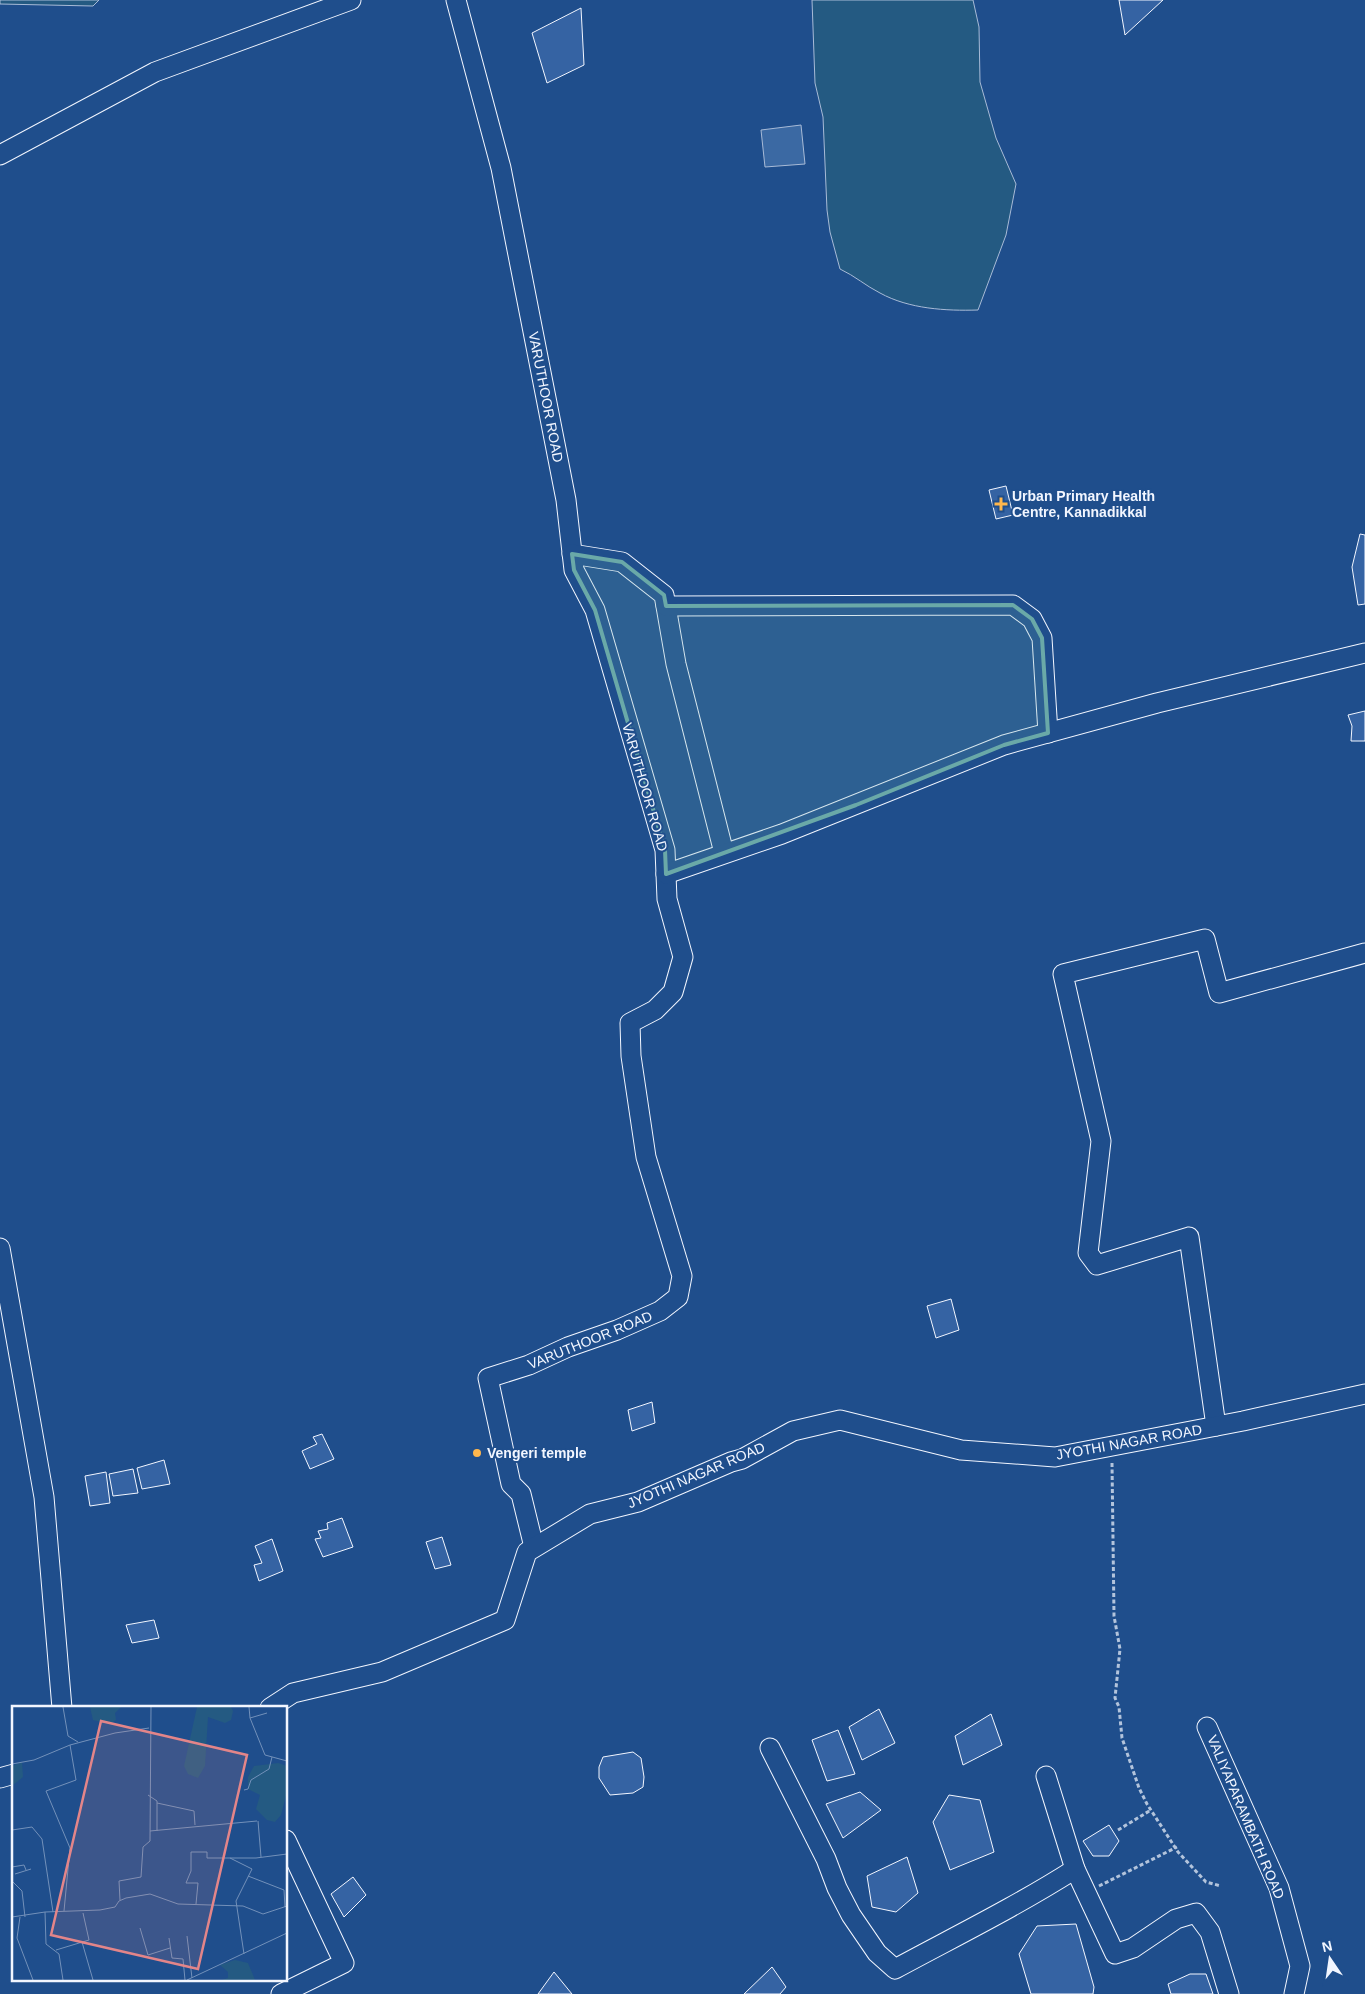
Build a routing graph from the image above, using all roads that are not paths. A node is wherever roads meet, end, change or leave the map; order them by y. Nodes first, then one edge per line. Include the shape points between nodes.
1 (351, 0) edge
2 (456, 0) edge
3 (0, 155) edge
4 (572, 554) junction
5 (666, 606) junction
6 (1365, 653) edge
7 (1048, 733) junction
8 (724, 852) junction
9 (666, 874) junction
10 (1365, 953) edge
11 (0, 1248) edge
12 (1365, 1394) edge
13 (1216, 1426) junction
14 (534, 1547) junction
15 (62, 1706) edge
16 (273, 1706) edge
17 (1207, 1727) dead end
18 (770, 1748) dead end
19 (1046, 1776) dead end
20 (288, 1844) edge
21 (1075, 1869) junction
22 (288, 1992) edge
23 (1230, 1994) edge
24 (1294, 1994) edge

1 - 3 street via 155,72
2 - 4 street, VARUTHOOR ROAD via 502,168 566,500
4 - 5 street via 622,562 664,595
4 - 9 street, VARUTHOOR ROAD via 574,570 594,610 665,850
5 - 7 street via 1012,605 1032,619 1042,638
5 - 8 street via 676,664
6 - 7 street
7 - 8 street via 1004,745 782,834
8 - 9 street
9 - 14 street, VARUTHOOR ROAD via 667,899 683,957 674,992 655,1010 630,1023 646,1157 682,1276 678,1297 660,1311 528,1366 488,1378 511,1484 521,1494
10 - 13 street via 1219,994 1205,939 1063,974 1101,1141 1088,1253 1097,1265 1189,1237
11 - 15 street via 44,1497
12 - 13 street, JYOTHI NAGAR ROAD
13 - 14 street, JYOTHI NAGAR ROAD via 1055,1457 961,1450 840,1420 793,1431 742,1459 638,1502 590,1514
14 - 16 street, JYOTHI NAGAR ROAD via 527,1552 505,1620 382,1672 293,1693
17 - 24 street, VALIYAPARAMBATH ROAD via 1279,1888 1300,1966
18 - 21 street via 851,1915 877,1953 895,1969 1035,1895
19 - 21 street
20 - 22 street via 344,1963
21 - 23 street via 1115,1954 1133,1948 1176,1919 1196,1913 1210,1932

